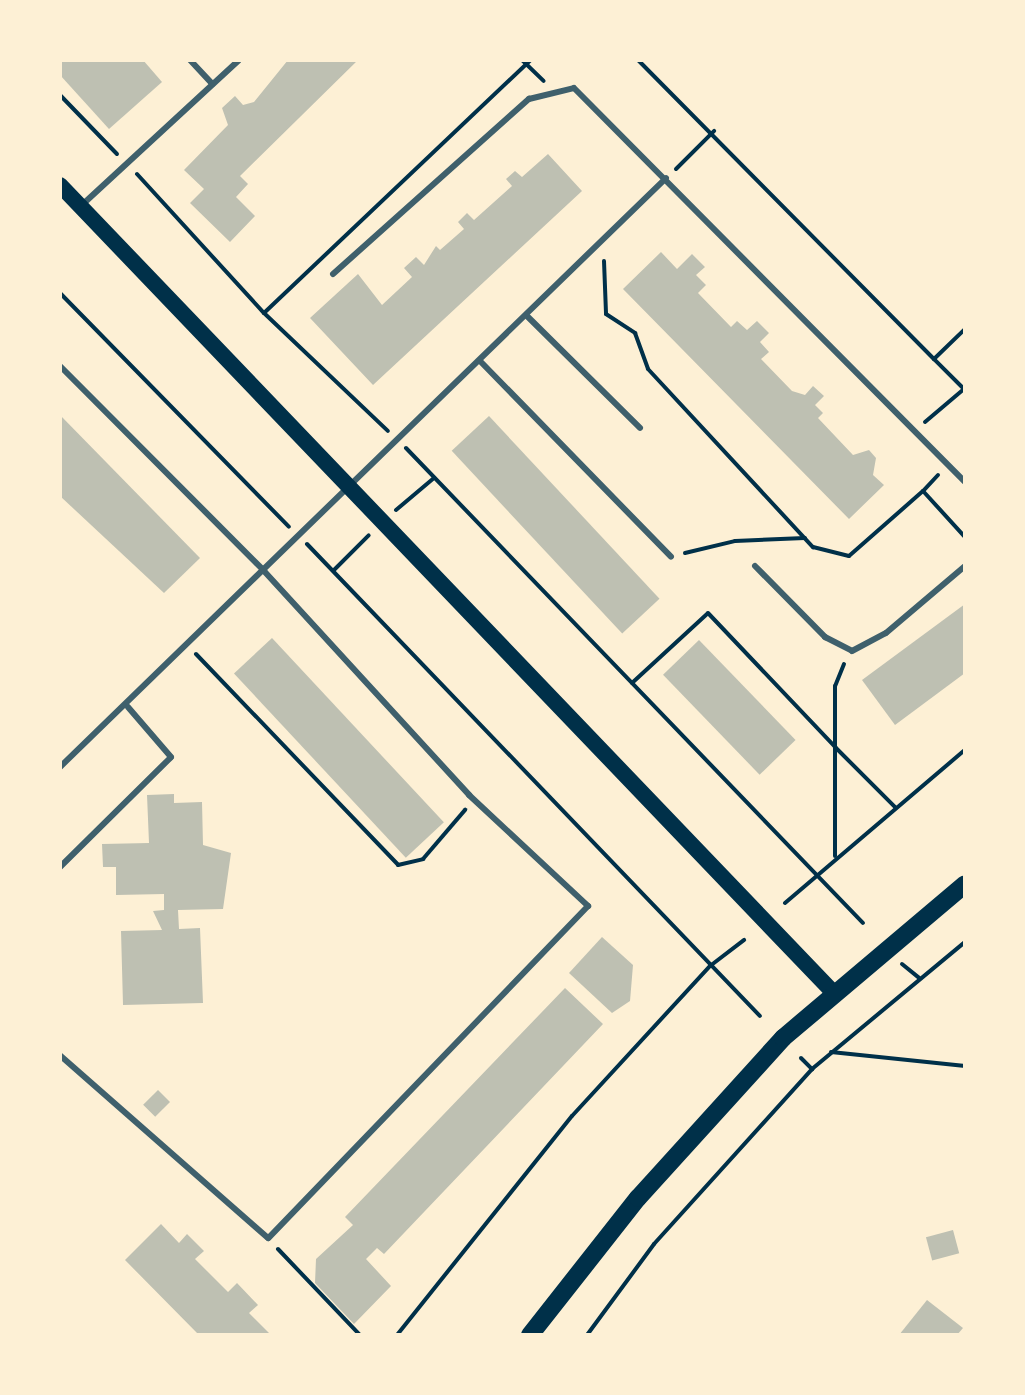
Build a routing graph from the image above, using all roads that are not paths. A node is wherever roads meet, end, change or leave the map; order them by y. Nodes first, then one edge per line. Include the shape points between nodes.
1 (190, 60) edge
2 (239, 60) edge
3 (212, 84) junction
4 (666, 178) junction
5 (60, 185) edge
6 (80, 206) junction
7 (333, 274) dead end
8 (527, 316) junction
9 (481, 362) junction
10 (60, 366) edge
11 (640, 428) dead end
12 (965, 482) edge
13 (350, 488) junction
14 (671, 557) road end
15 (755, 566) dead end
16 (965, 566) edge
17 (264, 571) junction
18 (128, 707) junction
19 (60, 767) edge
20 (60, 867) edge
21 (965, 884) edge
22 (831, 990) junction
23 (60, 1055) edge
24 (530, 1335) edge

1 - 3 lane
2 - 3 lane
3 - 6 lane
4 - 7 lane via 574,88 551,88 529,99
4 - 8 lane
4 - 12 lane
5 - 6 main road
6 - 13 main road
8 - 9 lane
8 - 11 lane
9 - 13 lane
9 - 14 lane
10 - 17 lane
13 - 17 lane
13 - 22 main road
15 - 16 lane via 825,637 852,651 886,633
17 - 18 lane
17 - 23 lane via 469,795 588,906 268,1238
18 - 19 lane
18 - 20 lane via 171,757
21 - 22 main road
22 - 24 main road via 638,1198

